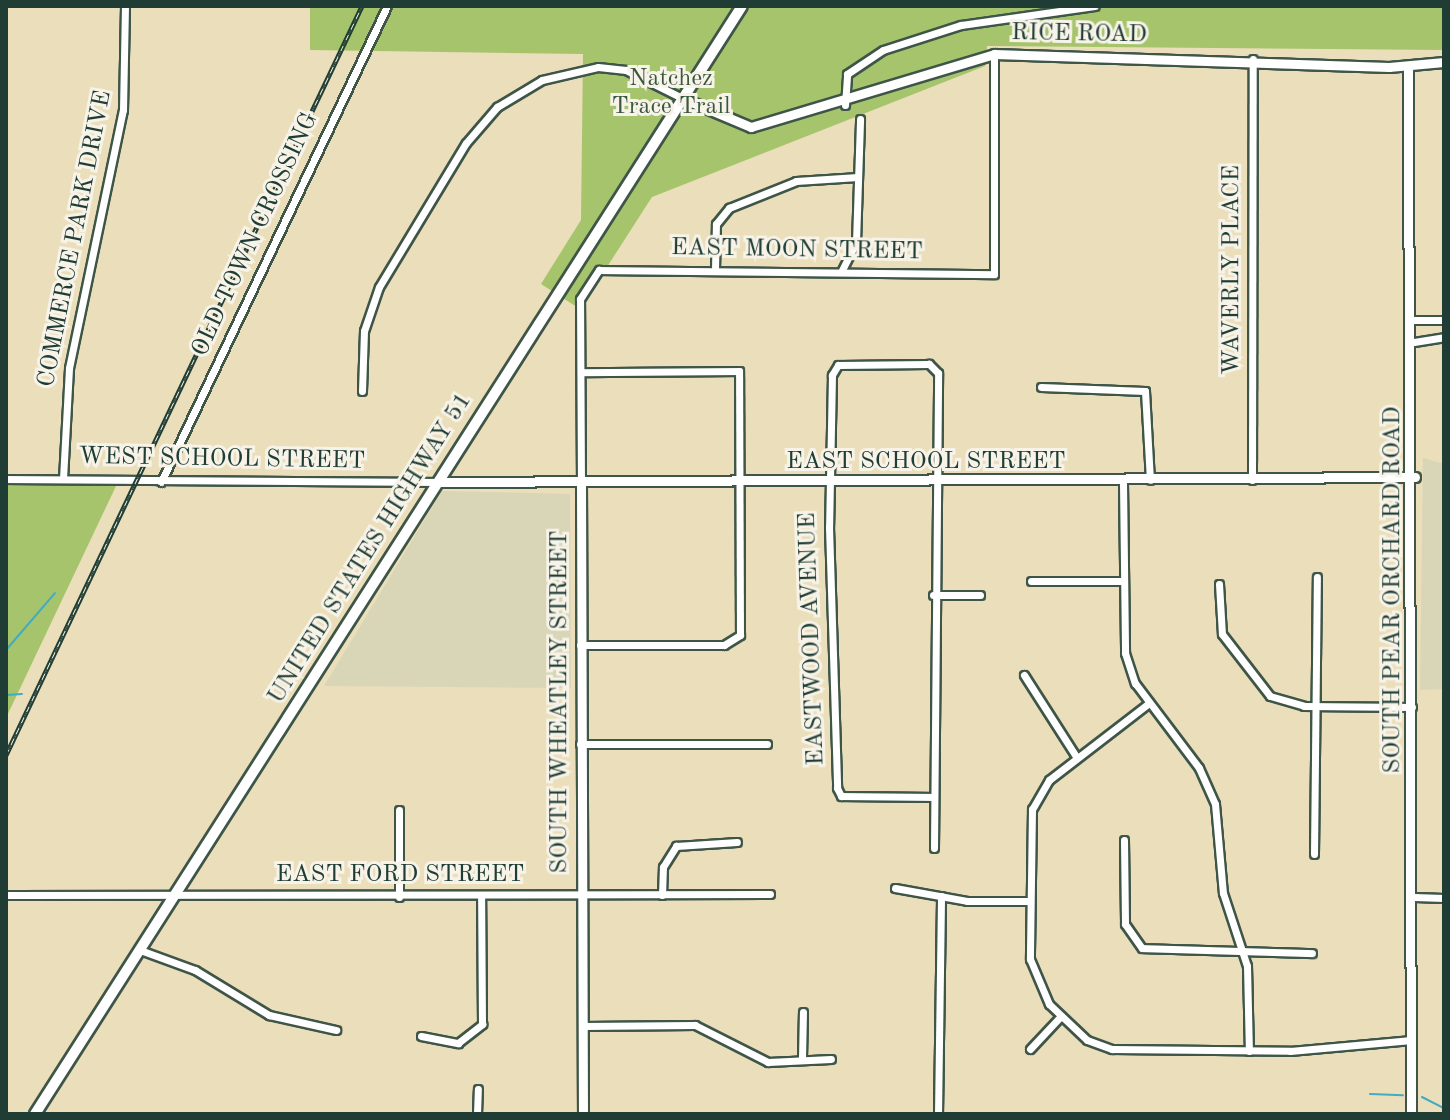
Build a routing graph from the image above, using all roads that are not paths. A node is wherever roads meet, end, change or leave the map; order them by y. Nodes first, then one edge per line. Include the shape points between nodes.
1 (125, 6) edge
2 (387, 6) edge
3 (742, 6) edge
4 (1095, 6) edge
5 (994, 54) junction
6 (1253, 59) junction
7 (1444, 62) edge
8 (1408, 66) junction
9 (682, 98) junction
10 (845, 105) junction
11 (860, 119) dead end
12 (858, 177) junction
13 (715, 270) junction
14 (842, 270) junction
15 (583, 290) joint
16 (1413, 320) junction
17 (1444, 320) edge
18 (1444, 337) edge
19 (1414, 342) junction
20 (581, 372) junction
21 (1041, 387) dead end
22 (362, 391) dead end
23 (1415, 477) junction
24 (6, 479) edge
25 (63, 479) junction
26 (1252, 480) junction
27 (161, 482) junction
28 (437, 482) junction
29 (1150, 482) junction
30 (581, 483) junction
31 (739, 483) junction
32 (831, 483) junction
33 (939, 483) junction
34 (1123, 483) junction
35 (1317, 577) dead end
36 (1031, 581) dead end
37 (1122, 581) junction
38 (1219, 584) dead end
39 (933, 595) junction
40 (980, 595) dead end
41 (580, 645) junction
42 (1024, 675) dead end
43 (1149, 703) junction
44 (1315, 707) junction
45 (1414, 707) junction
46 (580, 744) junction
47 (767, 744) dead end
48 (1077, 758) junction
49 (934, 797) junction
50 (399, 810) dead end
51 (1124, 840) dead end
52 (737, 842) dead end
53 (934, 848) dead end
54 (1314, 854) dead end
55 (895, 888) dead end
56 (770, 894) dead end
57 (6, 895) edge
58 (174, 895) junction
59 (581, 895) junction
60 (662, 895) junction
61 (481, 896) junction
62 (941, 896) junction
63 (399, 897) junction
64 (1414, 897) junction
65 (1444, 898) edge
66 (1029, 901) junction
67 (140, 950) junction
68 (1312, 953) dead end
69 (1245, 954) junction
70 (803, 1012) dead end
71 (1060, 1017) junction
72 (583, 1026) junction
73 (336, 1030) dead end
74 (421, 1036) dead end
75 (1412, 1040) junction
76 (1030, 1049) dead end
77 (1249, 1051) junction
78 (802, 1058) junction
79 (831, 1059) dead end
80 (478, 1089) dead end
81 (35, 1114) edge
82 (477, 1114) edge
83 (583, 1114) edge
84 (938, 1114) edge
85 (1411, 1114) edge

1 - 25 street, COMMERCE PARK DRIVE via 123,110 69,368
2 - 27 street, OLD TOWN CROSSING
3 - 9 main road, UNITED STATES HIGHWAY 51
4 - 10 street via 961,25 883,50 851,69
5 - 6 street, RICE ROAD
5 - 10 street, RICE ROAD
5 - 14 street, EAST MOON STREET via 994,274
6 - 8 street, RICE ROAD
6 - 26 street, WAVERLY PLACE
7 - 8 street, RICE ROAD
8 - 16 street, SOUTH PEAR ORCHARD ROAD
9 - 10 street, RICE ROAD via 751,127
9 - 22 street via 626,70 598,67 542,80 497,107 466,143 379,287 364,331
9 - 28 main road, UNITED STATES HIGHWAY 51
11 - 12 street
12 - 13 street via 796,181 729,208 716,224
12 - 14 street via 856,242
13 - 14 street, EAST MOON STREET
13 - 15 street, EAST MOON STREET via 599,270
15 - 20 street, SOUTH WHEATLEY STREET
16 - 17 street
16 - 19 street, SOUTH PEAR ORCHARD ROAD
18 - 19 street
19 - 23 street, SOUTH PEAR ORCHARD ROAD
20 - 30 street, SOUTH WHEATLEY STREET
20 - 31 street via 739,371
21 - 29 street via 1145,391
23 - 26 street, EAST SCHOOL STREET
23 - 45 street, SOUTH PEAR ORCHARD ROAD
24 - 25 street, WEST SCHOOL STREET
25 - 27 street, WEST SCHOOL STREET
26 - 29 street, EAST SCHOOL STREET
27 - 28 street, WEST SCHOOL STREET
28 - 30 street, EAST SCHOOL STREET
28 - 58 main road, UNITED STATES HIGHWAY 51
29 - 34 street, EAST SCHOOL STREET
30 - 31 street, EAST SCHOOL STREET
30 - 41 street, SOUTH WHEATLEY STREET
31 - 32 street, EAST SCHOOL STREET
31 - 41 street via 740,635 733,644
32 - 33 street, EAST SCHOOL STREET
32 - 33 street via 835,367 929,364 938,373
32 - 49 street, EASTWOOD AVENUE via 838,793
33 - 34 street, EAST SCHOOL STREET
33 - 39 street
34 - 37 street
35 - 44 street
36 - 37 street
37 - 43 street via 1125,653
38 - 44 street via 1220,623 1233,656 1270,696
39 - 40 street
39 - 49 street
41 - 46 street, SOUTH WHEATLEY STREET
42 - 48 street
43 - 48 street
43 - 69 street via 1211,794 1223,893
44 - 45 street
44 - 54 street
45 - 64 street, SOUTH PEAR ORCHARD ROAD
46 - 47 street
46 - 59 street, SOUTH WHEATLEY STREET
48 - 66 street via 1049,780 1032,809
49 - 53 street
50 - 63 street
51 - 69 street via 1123,916 1136,943 1160,953
52 - 60 street via 676,846 663,867
55 - 62 street
56 - 60 street, EAST FORD STREET
57 - 58 street, EAST FORD STREET
58 - 63 street, EAST FORD STREET
58 - 67 main road, UNITED STATES HIGHWAY 51
59 - 60 street, EAST FORD STREET
59 - 61 street, EAST FORD STREET
59 - 72 street, SOUTH WHEATLEY STREET
61 - 63 street, EAST FORD STREET
61 - 74 street via 482,1024 458,1043
62 - 66 street
62 - 84 street
64 - 65 street
64 - 75 street, SOUTH PEAR ORCHARD ROAD
66 - 71 street via 1031,970
67 - 73 street via 195,970 269,1015
67 - 81 main road, UNITED STATES HIGHWAY 51
68 - 69 street
69 - 77 street
70 - 78 street
71 - 76 street
71 - 77 street via 1112,1049
72 - 78 street via 695,1025 768,1062
72 - 83 street, SOUTH WHEATLEY STREET
75 - 77 street
75 - 85 street, SOUTH PEAR ORCHARD ROAD
78 - 79 street
80 - 82 street

